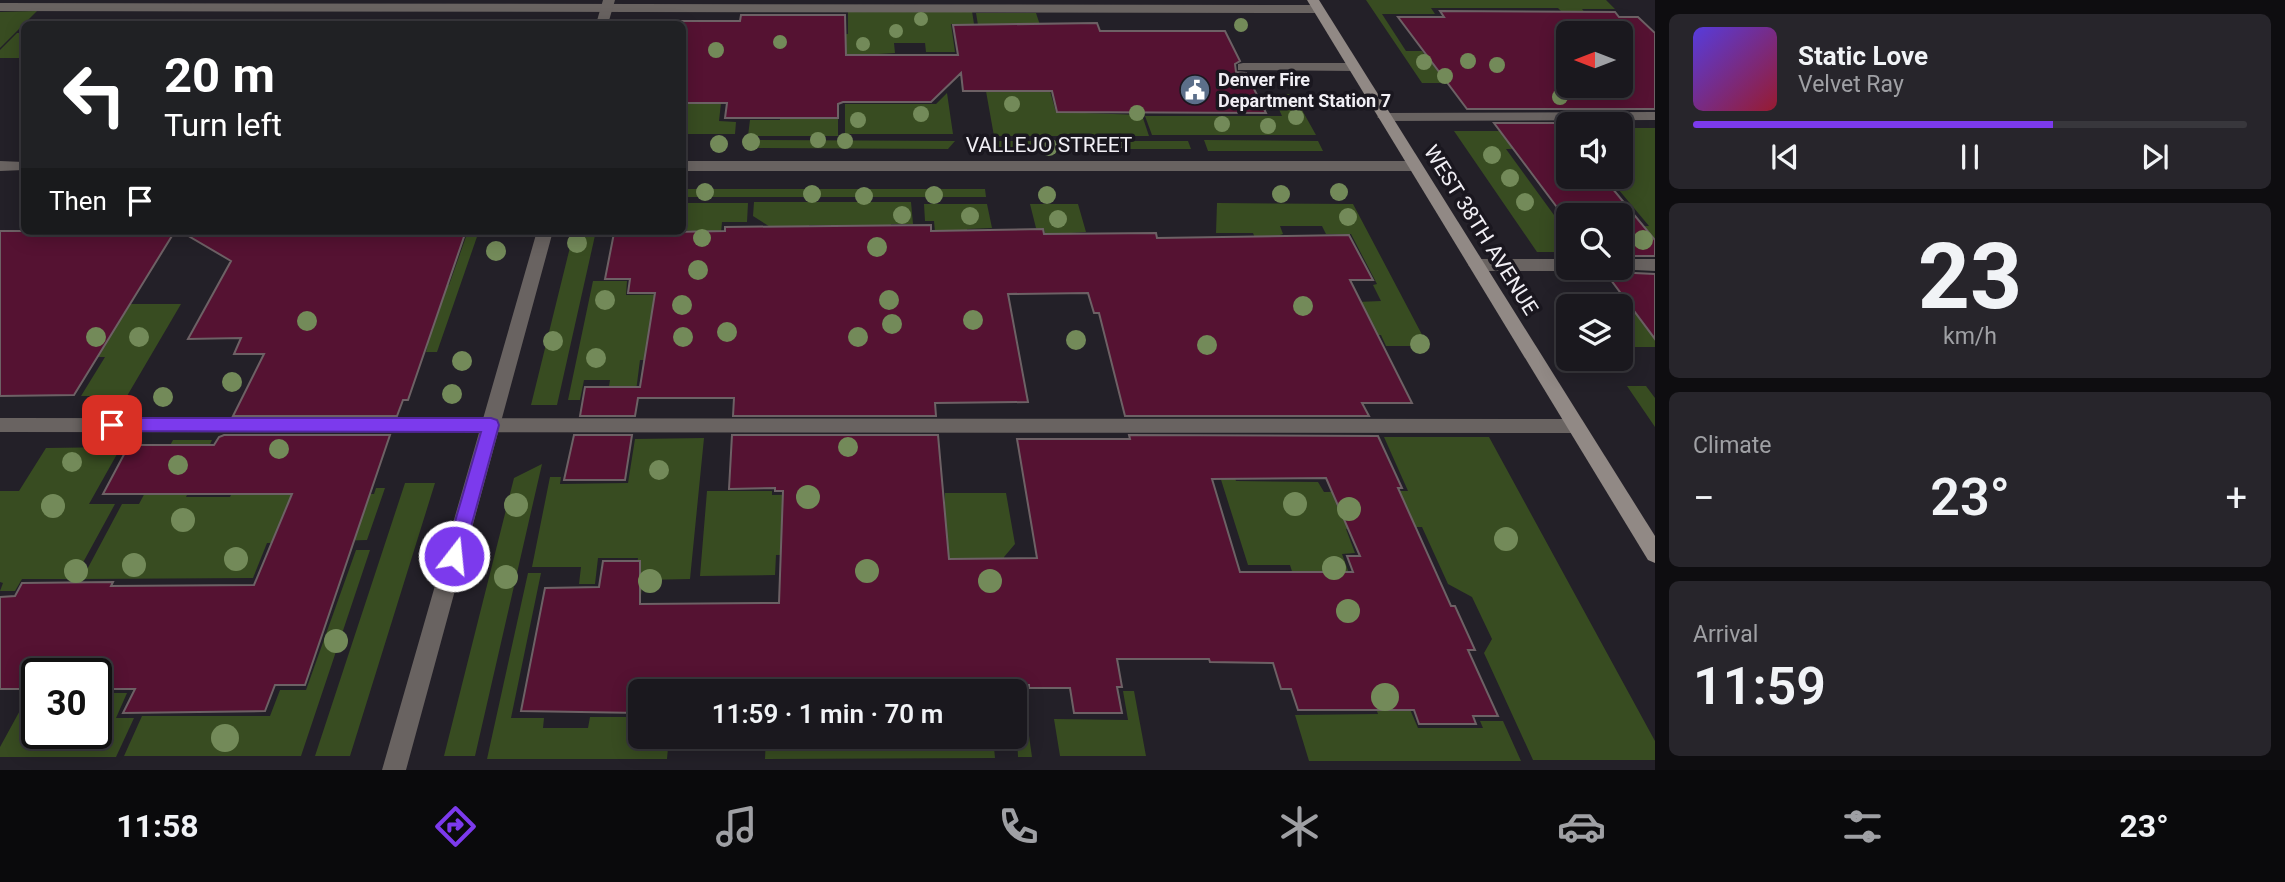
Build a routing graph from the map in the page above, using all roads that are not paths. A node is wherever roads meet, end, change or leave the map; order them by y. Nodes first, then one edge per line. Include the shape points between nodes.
1 (608, 4) edge
2 (1315, 4) edge
3 (0, 7) edge
4 (603, 21) edge
5 (1243, 67) dead end
6 (1354, 67) junction
7 (1655, 116) edge
8 (1384, 117) junction
9 (0, 166) edge
10 (21, 166) edge
11 (686, 166) edge
12 (1415, 166) junction
13 (544, 235) edge
14 (1476, 265) junction
15 (1556, 265) edge
16 (1633, 265) edge
17 (1655, 265) edge
18 (0, 425) edge
19 (491, 425) junction
20 (1576, 426) junction
21 (1655, 554) edge
22 (394, 770) edge

1 - 2 street
1 - 3 street
1 - 4 street
2 - 6 main road, WEST 38TH AVENUE
5 - 6 street
6 - 8 main road, WEST 38TH AVENUE
7 - 8 street
8 - 12 main road, WEST 38TH AVENUE
9 - 10 street
11 - 12 street, VALLEJO STREET
12 - 14 main road, WEST 38TH AVENUE
13 - 19 street
14 - 15 street
14 - 20 main road, WEST 38TH AVENUE
16 - 17 street
18 - 19 street
19 - 20 street
19 - 22 street
20 - 21 main road, WEST 38TH AVENUE

